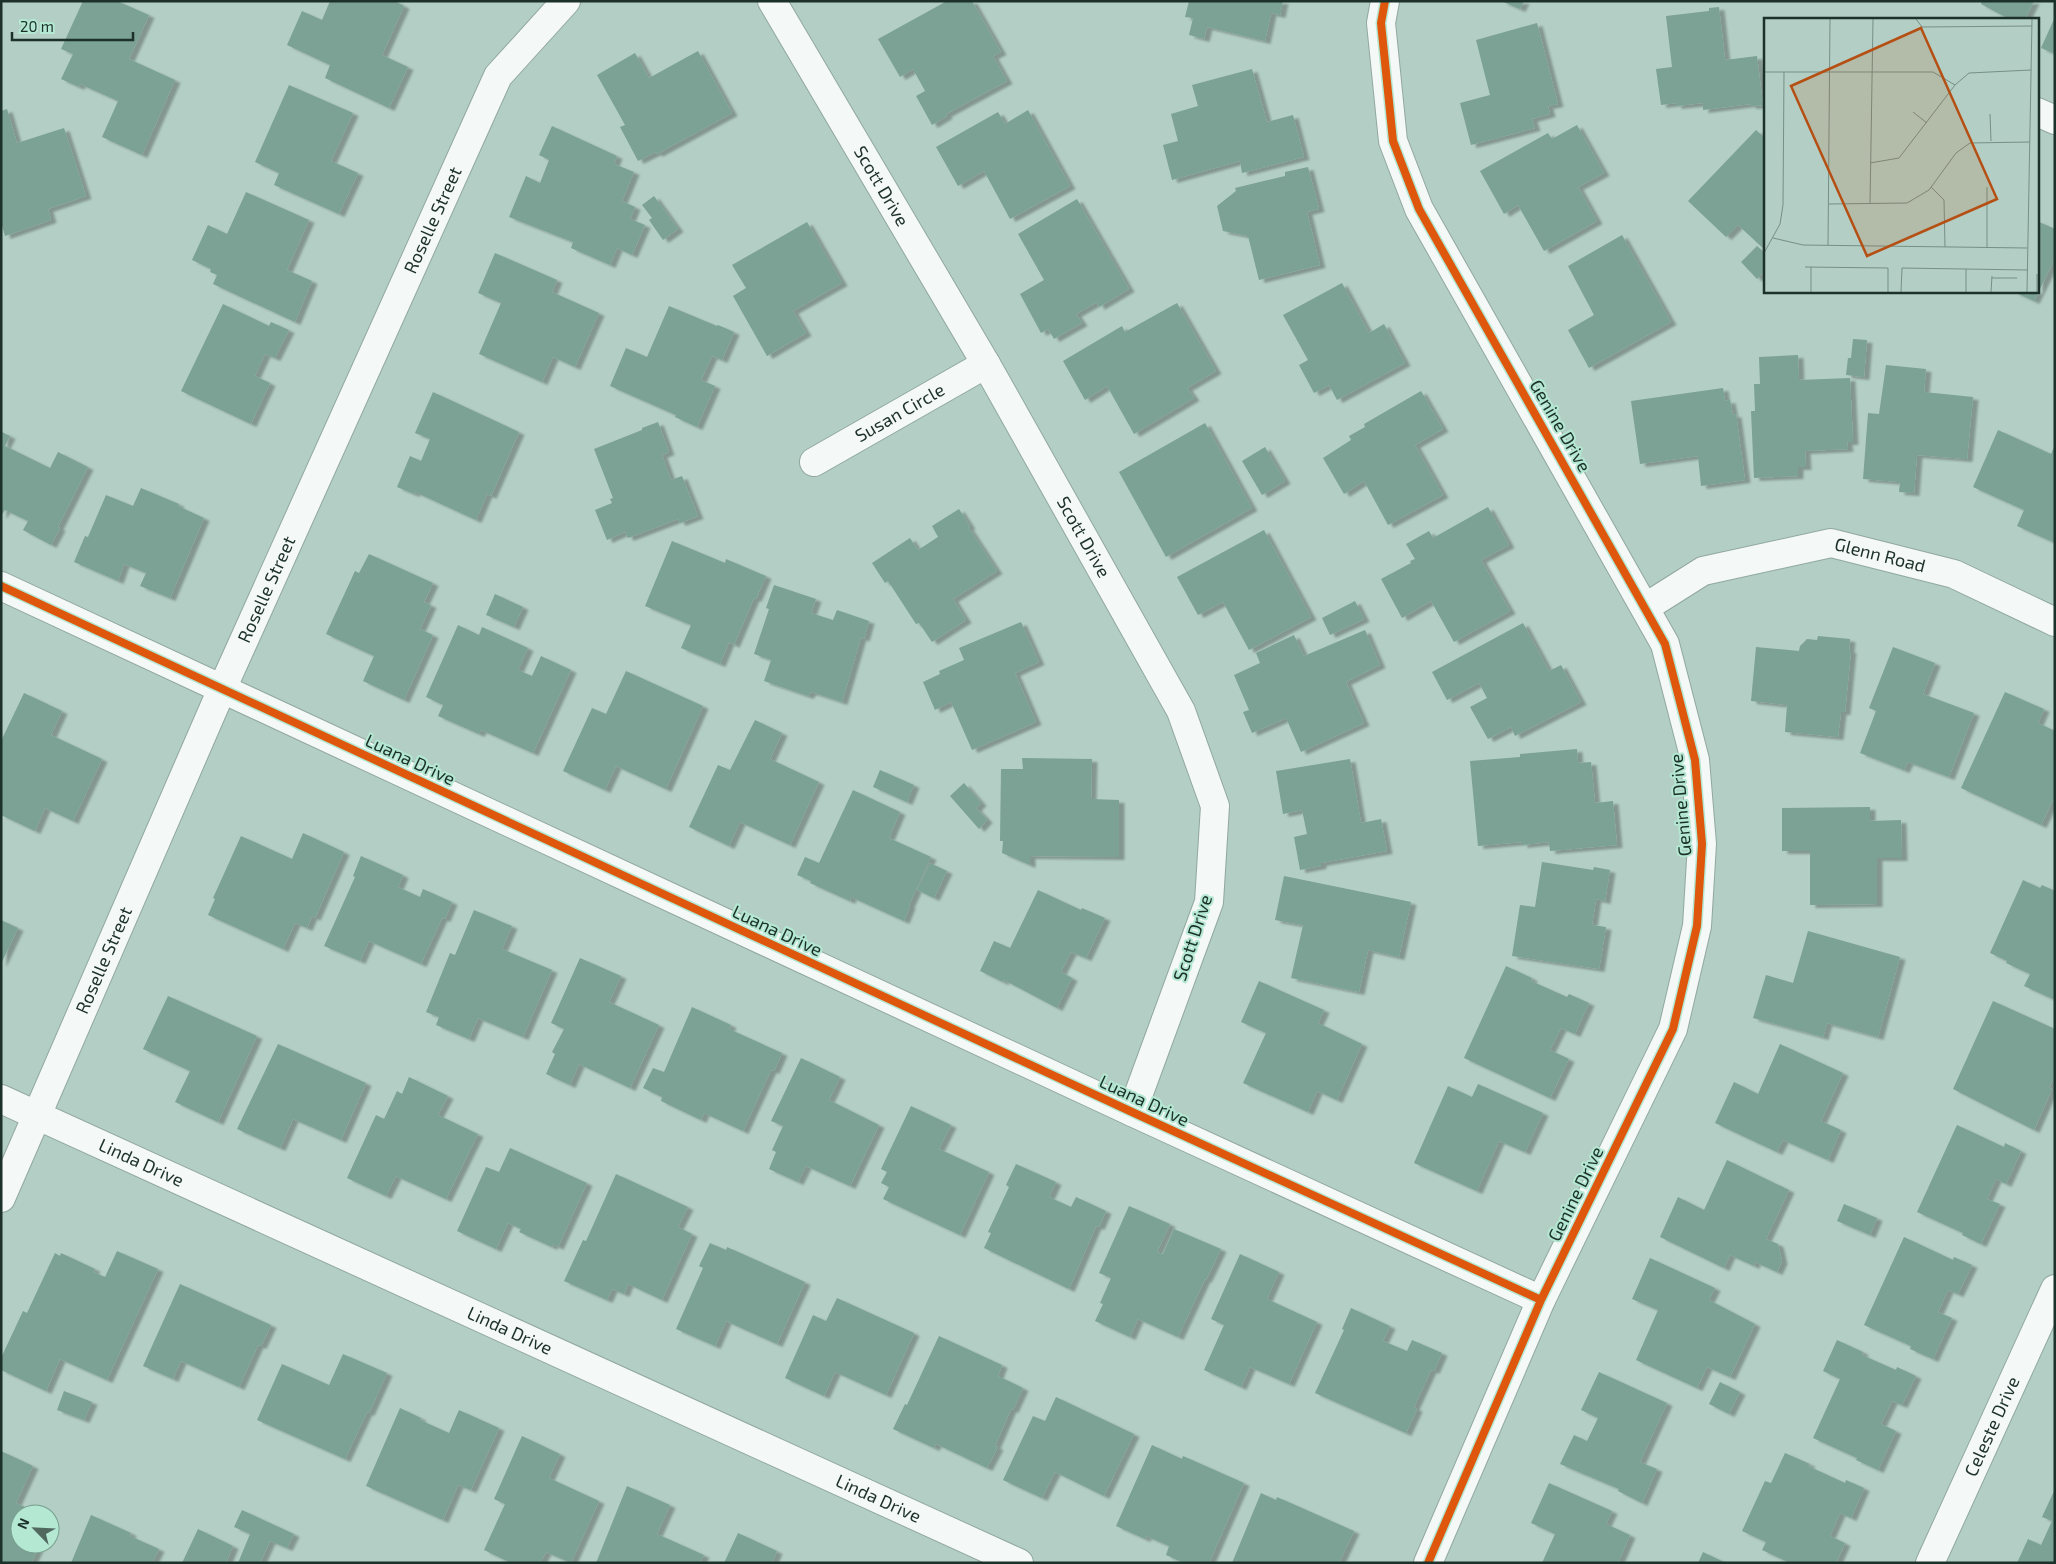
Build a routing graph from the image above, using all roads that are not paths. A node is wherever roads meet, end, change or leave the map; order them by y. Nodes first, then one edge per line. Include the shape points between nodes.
1 (566, 1) edge
2 (772, 1) edge
3 (1385, 1) edge
4 (2038, 112) edge
5 (2055, 120) edge
6 (986, 364) junction
7 (814, 462) dead end
8 (1, 586) edge
9 (1646, 606) junction
10 (2055, 622) edge
11 (222, 689) junction
12 (1, 1099) edge
13 (1132, 1112) junction
14 (38, 1116) junction
15 (1, 1198) edge
16 (2055, 1289) edge
17 (1541, 1300) junction
18 (1019, 1563) edge
19 (1428, 1563) edge
20 (1930, 1563) edge

1 - 11 street, Roselle Street via 498,76
2 - 6 street, Scott Drive
3 - 9 street, Genine Drive via 1381,23 1393,141 1419,209
4 - 5 street
6 - 7 street, Susan Circle
6 - 13 street, Scott Drive via 1182,711 1215,806 1209,902
8 - 11 street, Luana Drive
9 - 10 street, Glenn Road via 1703,571 1831,542 1954,574
9 - 17 street, Genine Drive via 1665,644 1695,760 1702,844 1697,926 1673,1029
11 - 13 street, Luana Drive
11 - 14 street, Roselle Street
12 - 14 street, Linda Drive
13 - 17 street, Luana Drive
14 - 15 street, Roselle Street
14 - 18 street, Linda Drive
16 - 20 street, Celeste Drive
17 - 19 street, Genine Drive

